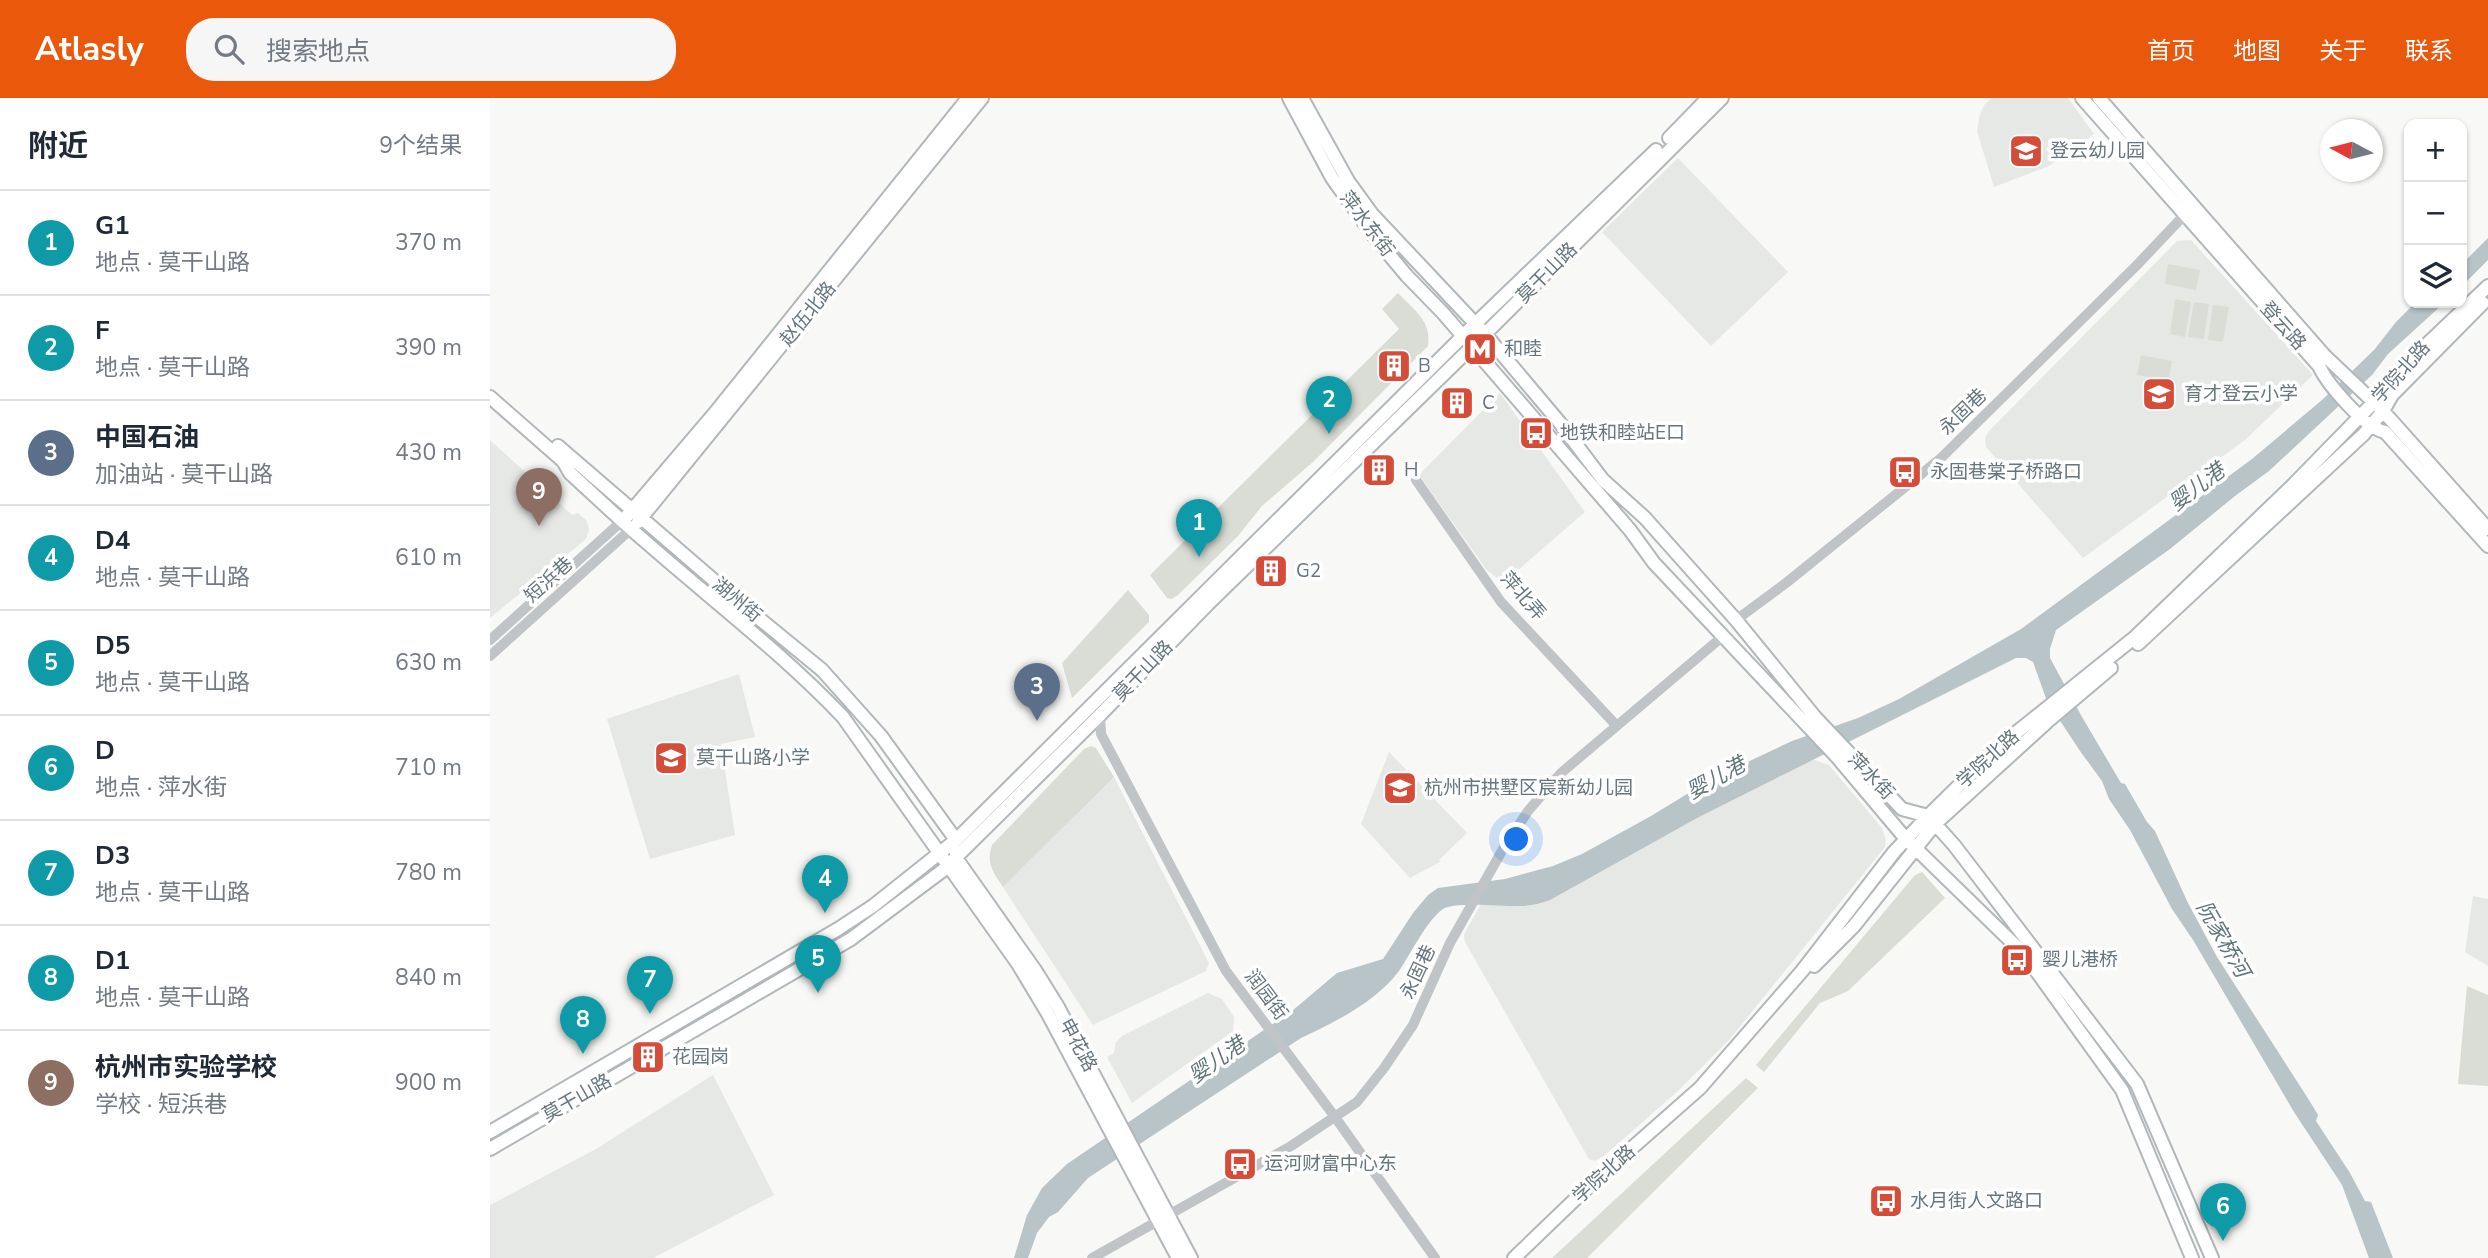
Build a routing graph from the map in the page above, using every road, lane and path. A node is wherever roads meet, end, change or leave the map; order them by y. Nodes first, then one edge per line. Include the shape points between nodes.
1 (968, 98) edge
2 (982, 98) edge
3 (1289, 98) edge
4 (1302, 98) edge
5 (1708, 98) edge
6 (1722, 98) edge
7 (2082, 98) edge
8 (2099, 98) edge
9 (2188, 211) junction
10 (2488, 286) edge
11 (2488, 298) edge
12 (1476, 323) junction
13 (1485, 334) junction
14 (1467, 342) junction
15 (490, 386) edge
16 (490, 397) edge
17 (2378, 407) junction
18 (2360, 415) junction
19 (2371, 425) junction
20 (544, 440) junction
21 (1416, 480) dead end
22 (638, 514) junction
23 (627, 525) junction
24 (2488, 529) edge
25 (2488, 546) edge
26 (1737, 620) junction
27 (1722, 638) junction
28 (490, 640) edge
29 (490, 656) edge
30 (2082, 687) junction
31 (1100, 715) junction
32 (1810, 721) junction
33 (1616, 725) junction
34 (1084, 731) junction
35 (1101, 734) junction
36 (1842, 754) junction
37 (1931, 820) junction
38 (956, 840) junction
39 (1910, 843) junction
40 (939, 854) junction
41 (952, 862) junction
42 (1335, 1117) junction
43 (490, 1132) edge
44 (490, 1149) edge
45 (1163, 1217) junction
46 (1091, 1258) edge
47 (1178, 1258) edge
48 (1191, 1258) edge
49 (1435, 1258) edge
50 (1514, 1258) edge
51 (1525, 1258) edge
52 (2192, 1258) edge
53 (2212, 1258) edge

1 - 22 main road, 赵伍北路
2 - 22 main road, 赵伍北路
3 - 14 main road, 萍水东街 via 1332,178 1376,239
4 - 12 main road, 萍水东街 via 1372,214
5 - 12 main road, 莫干山路
6 - 13 main road, 莫干山路
7 - 9 main road, 登云路
8 - 9 main road, 登云路
9 - 17 main road, 登云路
9 - 18 main road, 登云路
9 - 26 street, 永固巷 via 1947,452
10 - 17 main road, 学院北路 via 2384,385
11 - 17 main road, 学院北路
12 - 13 main road, 萍水街
12 - 14 main road, 莫干山路
13 - 14 main road, 莫干山路
13 - 26 main road, 萍水街 via 1603,480 1644,517
14 - 27 main road, 萍水街
14 - 31 main road, 莫干山路
14 - 38 main road, 莫干山路
15 - 20 main road, 湖州街
16 - 20 main road, 湖州街
17 - 18 main road, 学院北路
17 - 19 main road, 学院北路
17 - 24 main road, 登云路
18 - 19 main road, 登云路
18 - 30 main road, 学院北路
19 - 25 main road, 登云路 via 2385,432
19 - 30 main road, 学院北路 via 2151,634
20 - 22 main road, 湖州街
20 - 23 main road, 湖州街 via 570,473
21 - 33 street, 萍北弄 via 1501,602
22 - 23 main road, 赵伍北路
22 - 38 main road, 湖州街 via 822,670 881,736
23 - 28 street, 短浜巷
23 - 29 street, 短浜巷
23 - 40 main road, 湖州街 via 808,681 843,717
26 - 32 main road, 萍水街
27 - 32 main road, 萍水街
27 - 33 street, 永固巷
30 - 37 main road, 学院北路
31 - 34 main road, 莫干山路
31 - 35 street, 润园街
32 - 36 main road, 萍水街
33 - 42 street, 永固巷 via 1528,811 1450,943 1413,1025 1357,1102
34 - 35 street
34 - 41 main road, 莫干山路
35 - 42 street, 润园街 via 1226,971
36 - 37 main road, 萍水街 via 1902,809
36 - 39 main road, 萍水街
37 - 39 main road, 学院北路
37 - 53 main road, 萍水街 via 2137,1084
38 - 40 main road, 莫干山路
38 - 41 main road
39 - 50 main road, 学院北路 via 1700,1088
39 - 51 main road, 学院北路 via 1854,926 1818,961 1735,1060
39 - 52 main road, 萍水街 via 2024,954 2123,1090
40 - 41 main road, 申花路
40 - 43 main road, 莫干山路 via 838,929
41 - 44 main road, 莫干山路 via 851,939
41 - 45 main road, 申花路 via 1058,1007 1111,1123
42 - 45 street, 永固巷
42 - 49 street, 润园街
45 - 46 street, 永固巷
45 - 47 main road, 申花路
45 - 48 main road, 申花路

